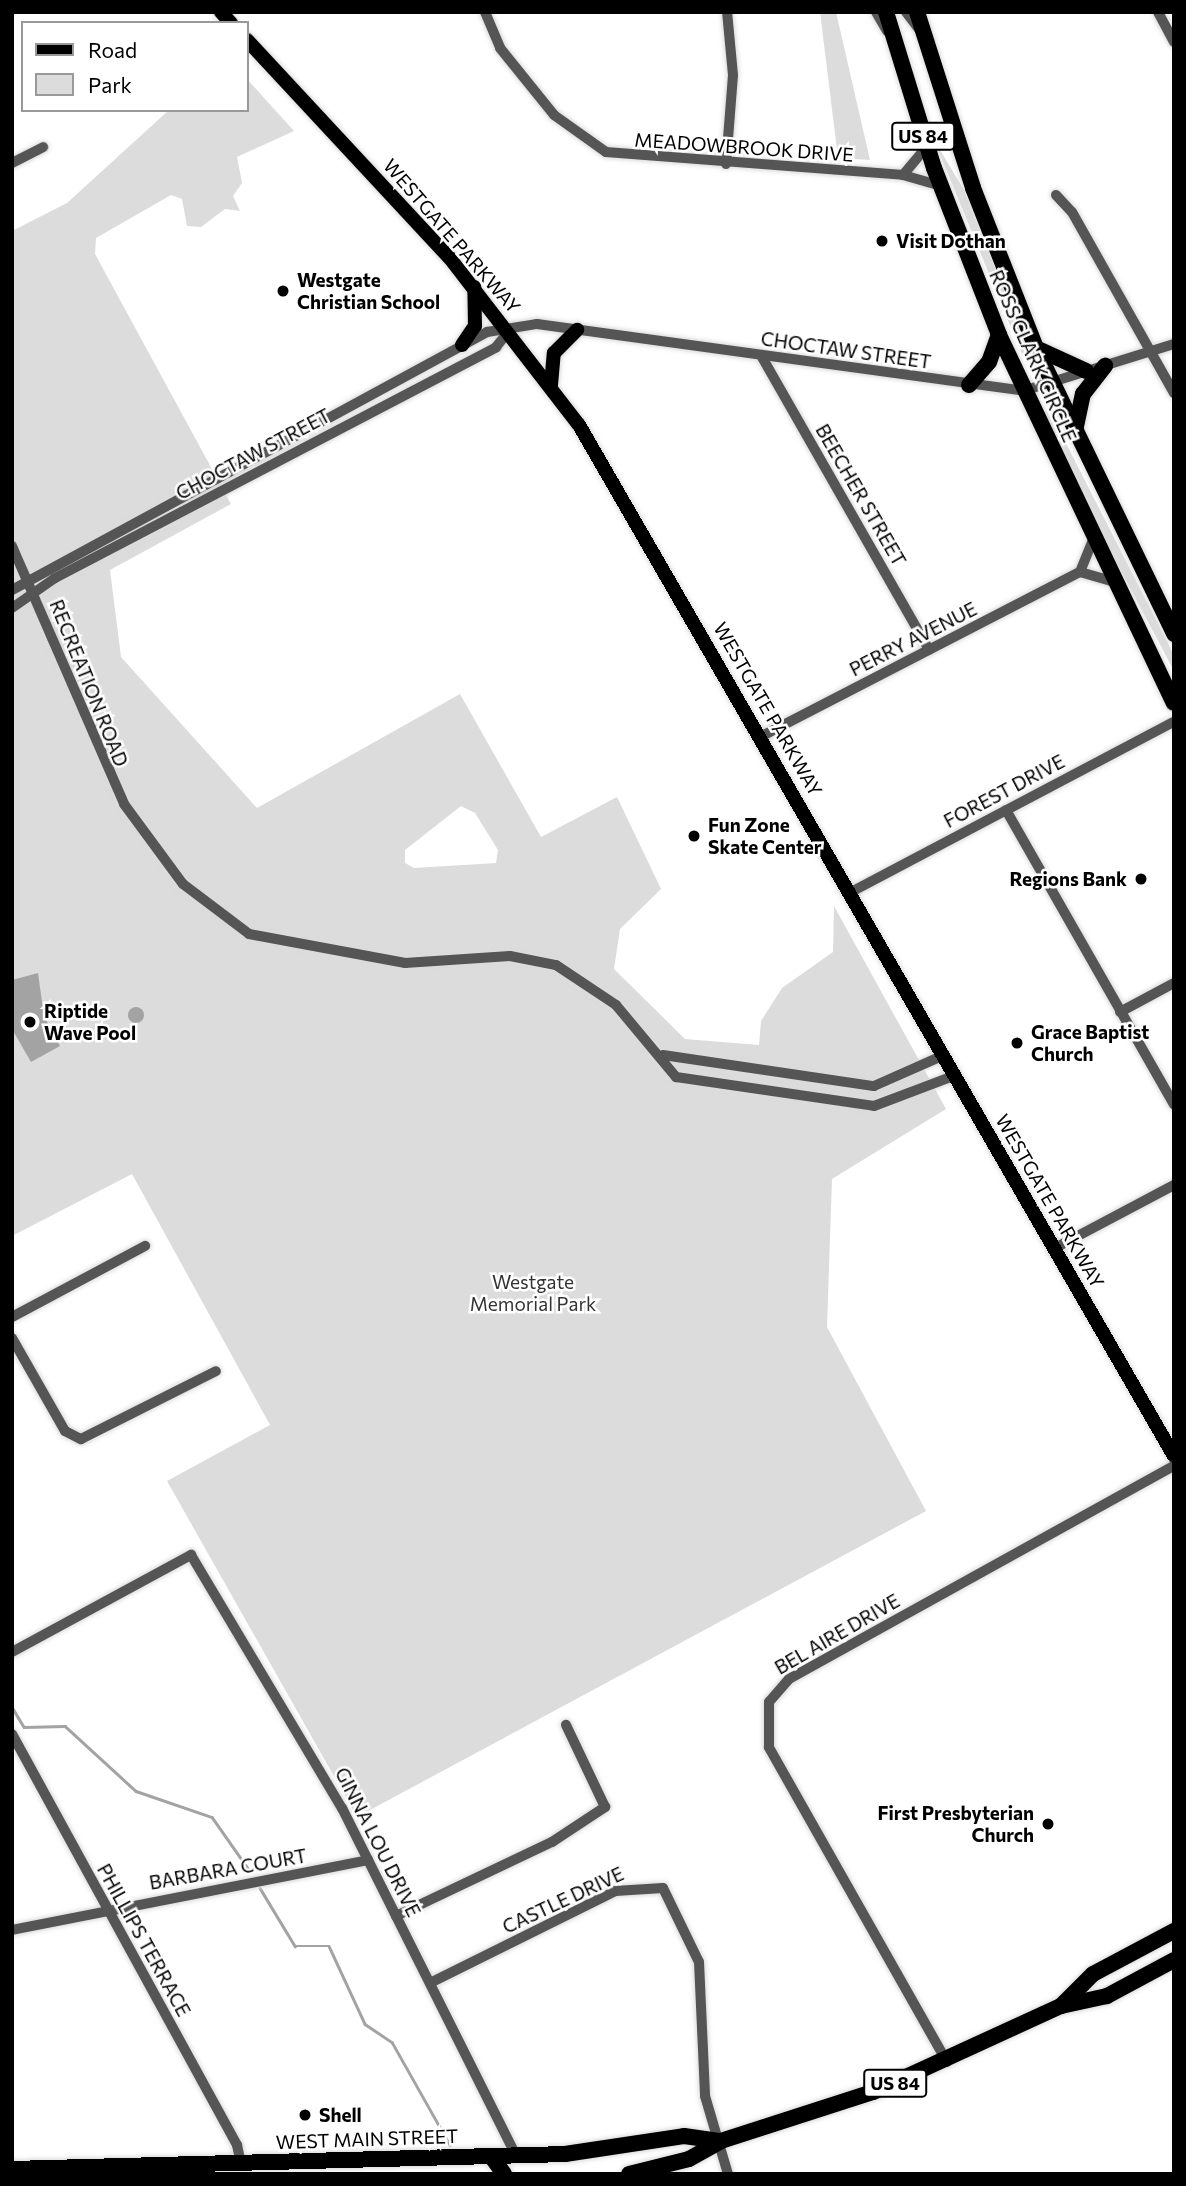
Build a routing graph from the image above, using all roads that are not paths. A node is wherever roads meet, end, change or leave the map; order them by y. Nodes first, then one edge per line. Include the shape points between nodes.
1 (485, 12) edge
2 (727, 12) edge
3 (876, 12) edge
4 (886, 12) edge
5 (906, 12) edge
6 (917, 12) edge
7 (1158, 12) edge
8 (923, 34) junction
9 (248, 41) edge
10 (1174, 42) edge
11 (896, 48) junction
12 (927, 146) junction
13 (43, 147) dead end
14 (12, 163) edge
15 (726, 164) junction
16 (903, 175) junction
17 (941, 186) junction
18 (1056, 195) dead end
19 (474, 286) junction
20 (577, 330) junction
21 (509, 331) junction
22 (999, 335) junction
23 (1174, 344) edge
24 (462, 345) junction
25 (1036, 348) junction
26 (1152, 352) junction
27 (762, 356) junction
28 (1105, 366) junction
29 (1086, 371) junction
30 (1052, 381) junction
31 (969, 384) junction
32 (551, 385) junction
33 (1023, 391) junction
34 (1174, 393) edge
35 (1075, 431) junction
36 (1093, 539) junction
37 (12, 546) edge
38 (1080, 572) junction
39 (29, 578) junction
40 (1114, 582) junction
41 (12, 590) edge
42 (33, 590) junction
43 (12, 608) edge
44 (1174, 634) edge
45 (929, 650) junction
46 (1168, 685) edge
47 (1174, 704) edge
48 (1174, 722) edge
49 (762, 736) junction
50 (1006, 810) junction
51 (852, 892) junction
52 (1174, 983) edge
53 (1120, 1012) junction
54 (663, 1055) junction
55 (944, 1055) junction
56 (956, 1075) junction
57 (1174, 1104) edge
58 (1174, 1185) edge
59 (145, 1246) dead end
60 (1055, 1248) junction
61 (12, 1317) edge
62 (12, 1338) edge
63 (216, 1371) dead end
64 (1174, 1456) edge
65 (1174, 1466) edge
66 (12, 1652) edge
67 (566, 1725) dead end
68 (12, 1734) edge
69 (368, 1860) junction
70 (107, 1909) junction
71 (396, 1916) junction
72 (12, 1930) edge
73 (1174, 1931) edge
74 (1174, 1961) edge
75 (430, 1983) junction
76 (1061, 2006) junction
77 (947, 2062) junction
78 (721, 2141) junction
79 (516, 2155) junction
80 (491, 2156) junction
81 (288, 2162) junction
82 (12, 2169) edge
83 (240, 2169) edge
84 (265, 2174) edge
85 (504, 2174) edge
86 (512, 2174) edge
87 (629, 2174) edge
88 (728, 2174) edge

1 - 15 street, MEADOWBROOK DRIVE via 500,48 581,140 621,156
2 - 15 street via 733,75
3 - 11 street
4 - 11 highway, ROSS CLARK CIRCLE / US 84
5 - 8 street
6 - 8 highway, ROSS CLARK CIRCLE / US 84
7 - 10 street
8 - 25 highway, ROSS CLARK CIRCLE / US 84 via 973,188
9 - 19 main road, WESTGATE PARKWAY
11 - 12 highway, ROSS CLARK CIRCLE / US 84
12 - 16 street
12 - 17 highway, ROSS CLARK CIRCLE / US 84
13 - 14 street
15 - 16 street, MEADOWBROOK DRIVE
16 - 17 street, MEADOWBROOK DRIVE
17 - 22 highway, ROSS CLARK CIRCLE / US 84
18 - 26 street via 1072,212
19 - 21 main road, WESTGATE PARKWAY
19 - 24 main road via 474,326
20 - 21 street, CHOCTAW STREET via 537,324
20 - 27 street, CHOCTAW STREET
20 - 32 main road via 554,353
21 - 24 street, CHOCTAW STREET via 487,332
21 - 32 main road, WESTGATE PARKWAY
21 - 42 street, CHOCTAW STREET via 496,347
22 - 31 highway via 989,362
22 - 33 highway, ROSS CLARK CIRCLE / US 84
23 - 26 street, CHOCTAW STREET
24 - 39 street, CHOCTAW STREET
25 - 29 highway
25 - 30 highway, ROSS CLARK CIRCLE / US 84
26 - 28 street, CHOCTAW STREET
26 - 34 street
27 - 31 street, CHOCTAW STREET
27 - 45 street, BEECHER STREET
28 - 29 street, CHOCTAW STREET
28 - 35 highway via 1083,394
29 - 30 street, CHOCTAW STREET
30 - 33 street, CHOCTAW STREET
30 - 35 highway, ROSS CLARK CIRCLE / US 84
31 - 33 street, CHOCTAW STREET
32 - 49 main road, WESTGATE PARKWAY via 624,497
33 - 36 highway, ROSS CLARK CIRCLE / US 84
35 - 44 highway, ROSS CLARK CIRCLE / US 84
36 - 38 street
36 - 40 highway, ROSS CLARK CIRCLE / US 84
37 - 39 street, RECREATION ROAD
38 - 40 street
38 - 45 street, PERRY AVENUE
39 - 41 street, CHOCTAW STREET
39 - 42 street, RECREATION ROAD
40 - 46 highway, ROSS CLARK CIRCLE / US 84
42 - 43 street, CHOCTAW STREET
42 - 54 street, RECREATION ROAD via 105,771 170,870 221,916 262,940 364,958 418,964 494,956 542,961 604,994
45 - 49 street, PERRY AVENUE
46 - 47 highway, ROSS CLARK CIRCLE / US 84
48 - 50 street, FOREST DRIVE
49 - 51 main road, WESTGATE PARKWAY
50 - 51 street, FOREST DRIVE
50 - 53 street
51 - 55 main road, WESTGATE PARKWAY
52 - 53 street
53 - 57 street
54 - 55 street via 874,1086
54 - 56 street, RECREATION ROAD via 676,1077 874,1106
55 - 56 main road, WESTGATE PARKWAY
56 - 60 main road, WESTGATE PARKWAY
58 - 60 street
59 - 61 street
60 - 64 main road, WESTGATE PARKWAY
62 - 63 street via 65,1431 81,1439
65 - 77 street, BEL AIRE DRIVE via 795,1675 769,1702 769,1747
66 - 69 street, GINNA LOU DRIVE via 191,1555
67 - 71 street via 605,1807 552,1842
68 - 70 street, PHILLIPS TERRACE
69 - 70 street, BARBARA COURT
69 - 71 street, GINNA LOU DRIVE
70 - 72 street, BARBARA COURT
70 - 83 street, PHILLIPS TERRACE via 237,2145
71 - 75 street, GINNA LOU DRIVE
73 - 76 highway, WEST MAIN STREET / US 84 via 1093,1974
74 - 76 highway, WEST MAIN STREET / US 84 via 1107,1996
75 - 78 street, CASTLE DRIVE via 615,1891 663,1888 699,1962 705,2096
75 - 79 street, GINNA LOU DRIVE
76 - 77 highway, WEST MAIN STREET / US 84
77 - 78 highway, WEST MAIN STREET / US 84
78 - 79 highway, WEST MAIN STREET / US 84 via 684,2136 618,2149
78 - 87 highway, WEST MAIN STREET / US 84 via 689,2159
78 - 88 street
79 - 80 highway, WEST MAIN STREET / US 84
79 - 86 highway
80 - 81 highway, WEST MAIN STREET / US 84
80 - 85 highway
81 - 83 highway, WEST MAIN STREET / US 84
81 - 84 highway
82 - 83 highway, WEST MAIN STREET / US 84

